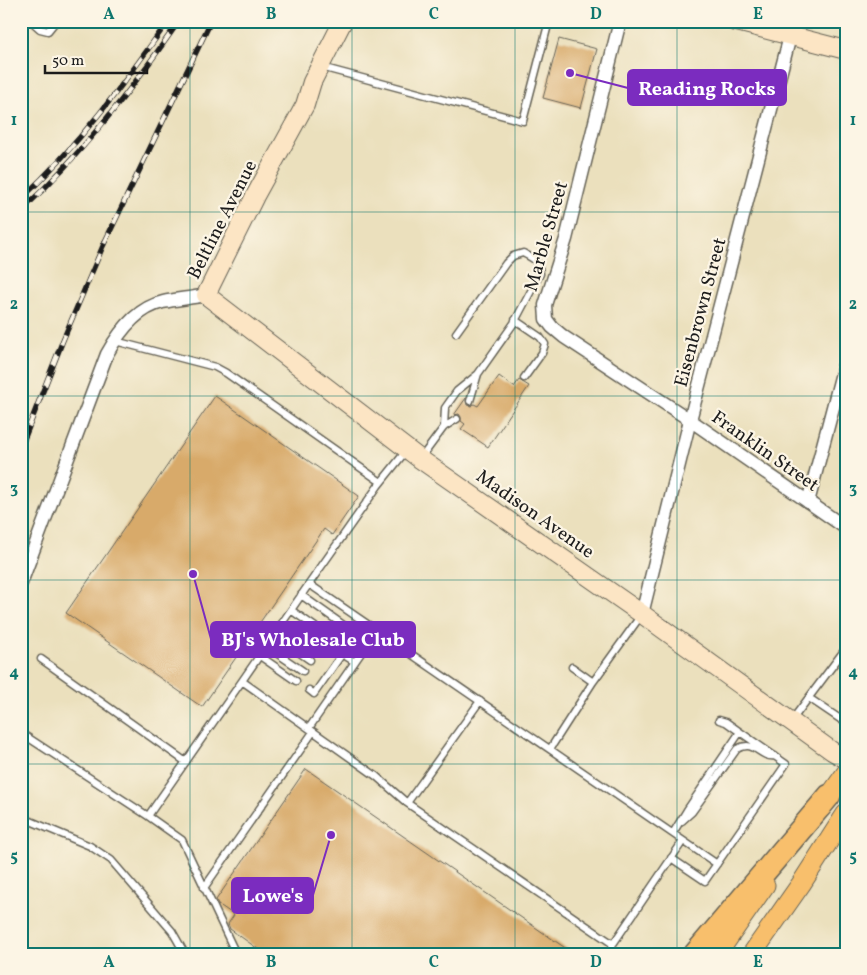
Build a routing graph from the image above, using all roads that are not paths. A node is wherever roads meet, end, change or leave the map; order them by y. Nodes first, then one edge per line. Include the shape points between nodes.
1 (31, 21) edge
2 (56, 21) edge
3 (343, 21) edge
4 (549, 21) edge
5 (620, 21) edge
6 (733, 21) edge
7 (792, 29) edge
8 (846, 50) edge
9 (320, 66) junction
10 (206, 295) junction
11 (515, 320) junction
12 (456, 333) dead end
13 (114, 341) junction
14 (846, 358) edge
15 (478, 374) junction
16 (524, 378) dead end
17 (470, 401) dead end
18 (457, 419) dead end
19 (690, 420) junction
20 (444, 427) junction
21 (414, 454) junction
22 (381, 482) junction
23 (808, 502) junction
24 (846, 528) edge
25 (21, 583) edge
26 (309, 584) junction
27 (301, 595) junction
28 (291, 610) junction
29 (642, 614) junction
30 (281, 625) junction
31 (377, 630) junction
32 (274, 635) junction
33 (328, 636) dead end
34 (266, 646) junction
35 (846, 648) edge
36 (343, 649) junction
37 (318, 650) dead end
38 (260, 656) junction
39 (41, 659) dead end
40 (310, 660) dead end
41 (354, 662) junction
42 (572, 667) dead end
43 (303, 671) dead end
44 (242, 681) junction
45 (296, 681) dead end
46 (593, 682) junction
47 (309, 690) dead end
48 (810, 698) junction
49 (480, 701) junction
50 (846, 717) edge
51 (719, 720) dead end
52 (791, 721) junction
53 (311, 730) junction
54 (740, 732) junction
55 (21, 733) edge
56 (550, 750) junction
57 (775, 756) junction
58 (846, 759) edge
59 (186, 762) junction
60 (846, 773) edge
61 (829, 796) junction
62 (407, 803) junction
63 (846, 814) edge
64 (148, 816) junction
65 (21, 817) edge
66 (679, 824) junction
67 (673, 834) junction
68 (683, 841) junction
69 (671, 858) junction
70 (717, 864) junction
71 (204, 888) junction
72 (613, 944) junction
73 (185, 954) edge
74 (236, 954) edge
75 (610, 954) edge
76 (695, 954) edge
77 (717, 954) edge
78 (752, 954) edge

1 - 2 lane via 40,30 48,31
3 - 9 street, Beltline Avenue
4 - 9 lane via 523,121
5 - 19 street, Marble Street via 566,239 545,305 546,319 564,337
6 - 7 street
7 - 8 street
7 - 19 street, Eisenbrown Street
9 - 10 street, Beltline Avenue via 305,105
10 - 13 street, Beltline Avenue via 161,302 133,318
10 - 21 street, Madison Avenue
11 - 12 lane via 540,274 536,261 523,253 506,263
11 - 15 lane
11 - 16 lane via 545,344
13 - 22 lane via 226,372
13 - 25 street, Beltline Avenue via 103,362
14 - 23 street
15 - 17 lane
15 - 20 lane via 457,391 445,408
18 - 20 lane
19 - 23 street, Franklin Street
19 - 29 street, Eisenbrown Street
20 - 21 lane
21 - 22 lane
21 - 29 street, Madison Avenue
22 - 26 lane
23 - 24 street, Franklin Street
26 - 27 lane
26 - 31 lane
27 - 28 lane
27 - 36 lane via 356,634
28 - 30 lane
28 - 33 lane
29 - 46 lane
29 - 52 street, Madison Avenue
30 - 32 lane
30 - 37 lane
31 - 41 lane
31 - 49 lane
32 - 34 lane
32 - 40 lane
34 - 38 lane
34 - 43 lane
35 - 48 lane
36 - 41 lane
36 - 47 lane via 314,694
38 - 44 lane
38 - 45 lane
39 - 59 lane
41 - 53 lane
42 - 46 lane
44 - 53 lane
44 - 59 lane
46 - 56 lane
48 - 50 lane via 843,721
48 - 52 lane
49 - 56 lane
49 - 62 lane
51 - 54 lane
52 - 58 street, Madison Avenue
53 - 62 lane via 376,776
53 - 71 lane
54 - 57 lane
54 - 66 lane
55 - 64 lane
56 - 67 lane
57 - 66 lane via 768,757 752,746 736,749 692,812
57 - 70 lane via 786,764
59 - 64 lane
60 - 61 main road
61 - 76 highway
61 - 77 main road
62 - 72 lane
63 - 78 main road
64 - 71 lane via 182,840
65 - 73 lane via 90,846 111,860 172,931
66 - 67 lane
67 - 68 lane
68 - 69 lane
68 - 70 lane
69 - 70 lane via 705,881
69 - 72 lane
71 - 74 lane
72 - 75 lane

